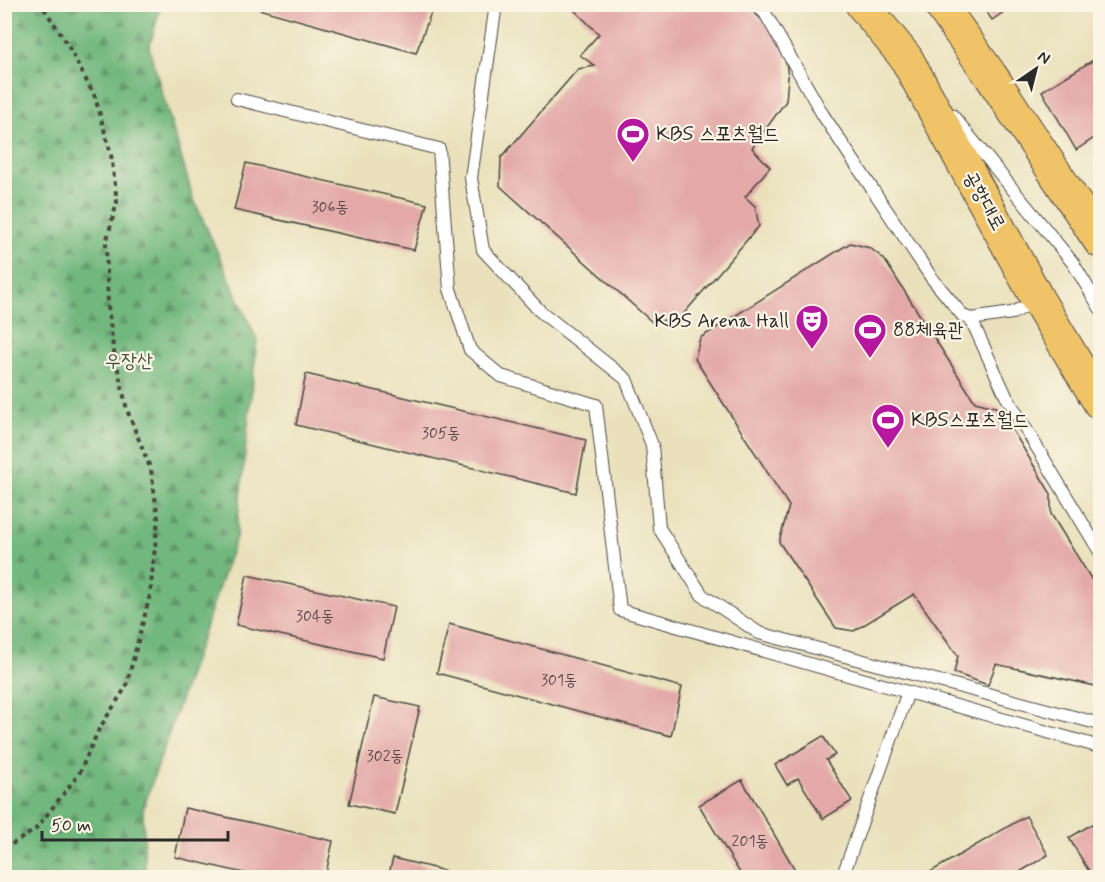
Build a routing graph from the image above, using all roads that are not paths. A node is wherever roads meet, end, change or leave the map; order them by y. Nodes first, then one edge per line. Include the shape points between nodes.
1 (496, 4) edge
2 (755, 4) edge
3 (862, 4) edge
4 (940, 4) edge
5 (906, 58) junction
6 (237, 99) dead end
7 (1101, 241) edge
8 (1038, 300) junction
9 (1101, 308) edge
10 (971, 319) junction
11 (1101, 403) edge
12 (1101, 552) edge
13 (908, 692) junction
14 (1101, 724) edge
15 (1101, 747) edge
16 (842, 878) edge

1 - 14 lane via 471,178 483,250 540,311 626,378 652,445 659,528 702,595 759,633
2 - 10 lane via 765,13 823,115 931,277 963,316
3 - 5 main road, 공항대로
4 - 7 main road
5 - 8 main road, 공항대로
5 - 9 lane via 1073,263
6 - 13 lane via 439,148 450,289 470,350 501,376 596,405 620,610
8 - 10 lane via 1012,313
8 - 11 main road, 공항대로
10 - 12 lane via 1006,396
13 - 15 lane
13 - 16 lane

